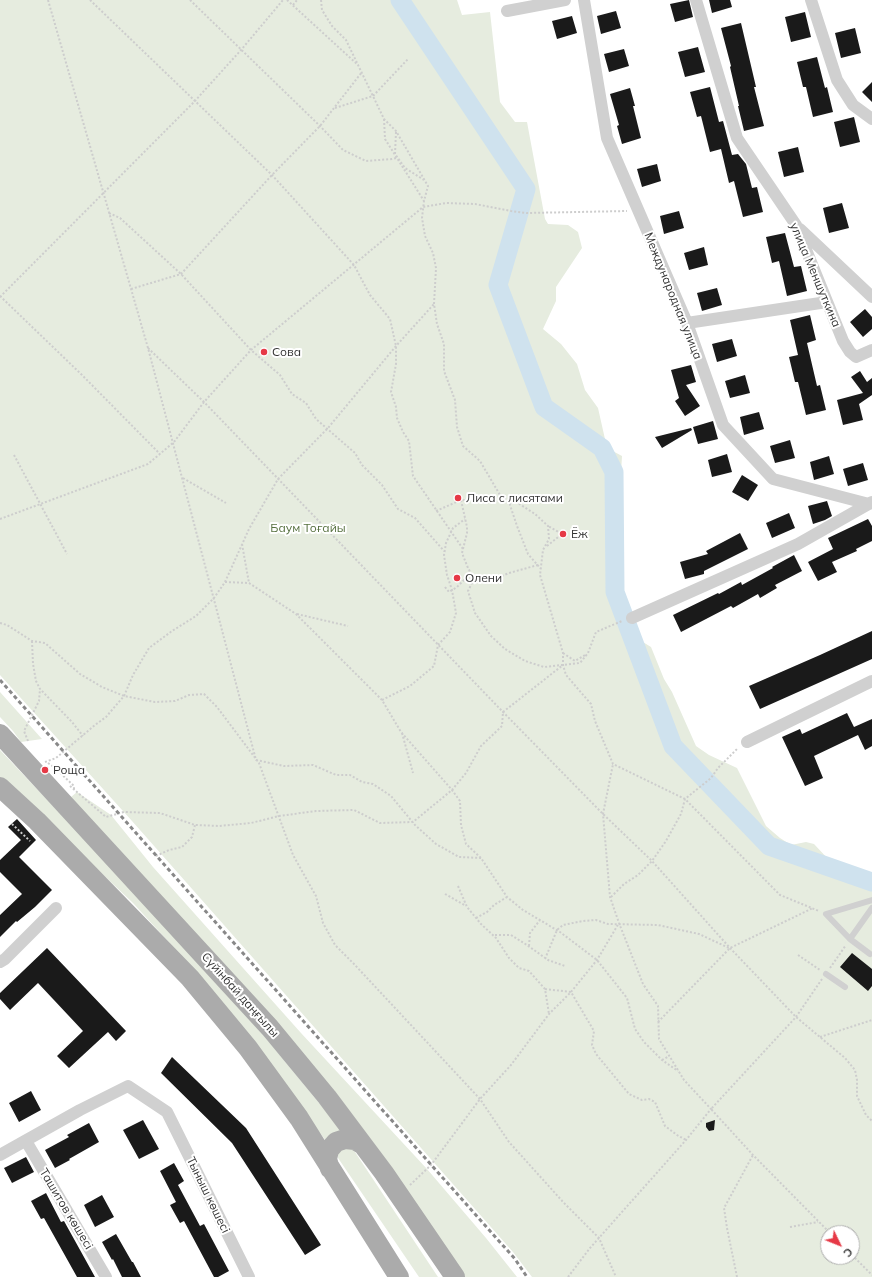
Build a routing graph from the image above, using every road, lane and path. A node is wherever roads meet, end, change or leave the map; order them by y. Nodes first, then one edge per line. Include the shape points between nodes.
1 (48, 0) edge
2 (90, 0) edge
3 (190, 0) edge
4 (282, 0) edge
5 (287, 0) edge
6 (297, 0) edge
7 (321, 0) edge
8 (565, 0) edge
9 (584, 0) edge
10 (696, 0) edge
11 (811, 0) edge
12 (292, 6) junction
13 (507, 10) dead end
14 (241, 50) junction
15 (408, 59) dead end
16 (358, 66) junction
17 (362, 72) junction
18 (373, 96) junction
19 (194, 102) junction
20 (334, 108) junction
21 (384, 119) junction
22 (872, 119) edge
23 (320, 126) junction
24 (396, 131) junction
25 (396, 158) junction
26 (272, 175) junction
27 (425, 181) junction
28 (103, 193) junction
29 (424, 201) junction
30 (423, 207) junction
31 (638, 210) junction
32 (109, 213) junction
33 (796, 225) junction
34 (354, 265) junction
35 (181, 274) junction
36 (131, 289) junction
37 (0, 297) edge
38 (872, 297) edge
39 (827, 302) junction
40 (434, 304) junction
41 (687, 323) junction
42 (396, 346) junction
43 (148, 348) junction
44 (251, 350) junction
45 (872, 350) edge
46 (204, 402) junction
47 (328, 428) junction
48 (174, 442) junction
49 (161, 454) junction
50 (14, 455) dead end
51 (183, 478) junction
52 (278, 479) junction
53 (461, 500) junction
54 (509, 502) junction
55 (226, 503) dead end
56 (871, 503) edge
57 (40, 504) junction
58 (436, 511) junction
59 (0, 519) edge
60 (465, 519) junction
61 (548, 526) junction
62 (450, 533) junction
63 (242, 544) junction
64 (545, 547) junction
65 (462, 549) junction
66 (444, 551) junction
67 (67, 554) dead end
68 (538, 566) junction
69 (541, 569) junction
70 (474, 578) junction
71 (225, 582) junction
72 (249, 582) junction
73 (445, 587) dead end
74 (452, 590) junction
75 (214, 598) junction
76 (296, 614) junction
77 (632, 618) dead end
78 (0, 622) edge
79 (609, 625) dead end
80 (348, 626) dead end
81 (32, 641) junction
82 (438, 645) junction
83 (563, 653) junction
84 (588, 653) junction
85 (563, 665) junction
86 (872, 681) edge
87 (40, 689) junction
88 (124, 696) junction
89 (382, 700) junction
90 (503, 712) junction
91 (401, 732) junction
92 (0, 734) edge
93 (83, 736) junction
94 (747, 742) joint
95 (29, 743) dead end
96 (41, 757) dead end
97 (256, 760) junction
98 (45, 762) junction
99 (612, 764) junction
100 (413, 773) dead end
101 (0, 786) edge
102 (69, 786) dead end
103 (74, 789) junction
104 (452, 790) junction
105 (685, 799) junction
106 (603, 814) junction
107 (279, 816) junction
108 (413, 822) junction
109 (12, 824) dead end
110 (195, 825) junction
111 (30, 841) dead end
112 (156, 856) dead end
113 (481, 858) junction
114 (652, 861) junction
115 (458, 886) dead end
116 (445, 894) dead end
117 (507, 896) junction
118 (610, 897) junction
119 (872, 900) edge
120 (468, 907) junction
121 (56, 908) dead end
122 (813, 908) junction
123 (872, 908) edge
124 (826, 914) junction
125 (476, 918) junction
126 (540, 920) junction
127 (619, 923) junction
128 (558, 930) junction
129 (494, 935) junction
130 (850, 939) junction
131 (528, 946) junction
132 (730, 948) junction
133 (870, 954) dead end
134 (798, 955) dead end
135 (545, 959) junction
136 (596, 960) junction
137 (0, 962) edge
138 (565, 966) dead end
139 (826, 974) joint
140 (845, 987) dead end
141 (545, 989) junction
142 (571, 992) junction
143 (549, 1014) junction
144 (796, 1017) junction
145 (872, 1020) edge
146 (658, 1022) junction
147 (820, 1037) junction
148 (669, 1056) junction
149 (662, 1060) junction
150 (678, 1072) junction
151 (480, 1100) junction
152 (711, 1109) junction
153 (872, 1121) edge
154 (686, 1140) junction
155 (26, 1141) junction
156 (363, 1145) junction
157 (0, 1155) edge
158 (753, 1155) junction
159 (330, 1169) junction
160 (399, 1195) junction
161 (818, 1222) junction
162 (821, 1225) edge
163 (790, 1227) dead end
164 (599, 1238) junction
165 (860, 1263) edge
166 (872, 1275) edge
167 (106, 1277) edge
168 (249, 1277) edge
169 (399, 1277) edge
170 (455, 1277) edge
171 (568, 1277) edge
172 (616, 1277) edge
173 (737, 1277) edge

1 - 28 path
2 - 19 path
3 - 14 path
4 - 14 path
5 - 12 path
6 - 12 path
7 - 16 path via 322,10 332,26 346,40
8 - 13 street
9 - 31 street, Международная улица via 607,138
10 - 33 street, улица Меншуткина via 737,138
11 - 22 street via 837,80 853,105
12 - 16 path
14 - 19 path
14 - 23 path
15 - 18 path
16 - 17 path
17 - 18 path
17 - 20 path
18 - 20 path
18 - 21 path
19 - 26 path
19 - 28 path
20 - 23 path
21 - 24 path
21 - 25 path via 385,139
23 - 25 path via 343,150 366,161
23 - 26 path
24 - 27 path
24 - 27 path via 395,154 405,168
25 - 29 path
26 - 34 path
26 - 35 path
27 - 29 path via 428,186
28 - 32 path
28 - 37 path
29 - 30 path
30 - 31 path via 446,203 476,204 527,213
30 - 34 path
30 - 40 path via 425,236 433,252 436,268
31 - 41 street, Международная улица
32 - 35 path via 120,218
32 - 36 path
33 - 38 street
33 - 39 street, улица Меншуткина
34 - 42 path via 370,295 390,319
34 - 44 path
35 - 36 path
35 - 44 path
36 - 43 path
37 - 49 path
39 - 41 street
39 - 45 street, улица Меншуткина via 850,352 856,357
40 - 42 path
40 - 54 path via 444,344 444,371 455,400 457,426 463,446 480,461 500,495
41 - 56 street, Международная улица via 723,425 773,479
42 - 47 path
42 - 58 path via 391,392 397,418 409,441 413,476
43 - 46 path
43 - 48 path
44 - 46 path
44 - 47 path via 280,376 292,394 306,403 316,419
46 - 48 path
46 - 52 path
47 - 52 path
47 - 66 path via 355,453 398,509 415,518
48 - 49 path
48 - 51 path
49 - 57 path via 148,464
50 - 57 path
51 - 55 path
51 - 75 path
52 - 63 path
52 - 82 path
53 - 54 path
53 - 58 path
53 - 60 path
54 - 61 path via 518,503
54 - 68 path via 528,554
56 - 77 street, Международная улица via 798,544
57 - 59 path
57 - 67 path
58 - 62 path
60 - 62 path
60 - 65 path via 467,533
61 - 64 path via 549,539
61 - 64 path via 562,534
62 - 65 path
62 - 66 path
63 - 71 path
63 - 72 path
64 - 69 path
65 - 70 path
66 - 74 path via 446,576
68 - 69 path
68 - 70 path via 509,573 488,582
69 - 83 path via 540,575
70 - 74 path via 464,580
70 - 85 path via 468,591 475,614 491,636 505,649 525,661 544,667
71 - 72 path
71 - 75 path
72 - 76 path
73 - 74 path via 449,592
74 - 82 path via 456,613 450,632
75 - 88 path via 196,616 149,648
75 - 97 path
76 - 80 path
76 - 89 path
78 - 81 path
79 - 84 path via 596,632
81 - 87 path via 33,664
81 - 88 path via 45,643 80,674
82 - 89 path via 434,666 410,686
82 - 90 path
83 - 84 path via 575,661
83 - 85 path
84 - 85 path via 580,662
85 - 90 path
85 - 99 path via 566,675 591,704
86 - 94 street
87 - 93 path
87 - 95 path via 39,701 24,731
88 - 93 path via 106,717
88 - 97 path via 155,702 175,701 189,695 204,694 217,707
89 - 91 path
90 - 104 path via 502,726 481,746 466,773
90 - 106 path
91 - 100 path
91 - 104 path
92 - 156 main road, Сүйінбай даңғылы via 270,1028
93 - 98 path via 56,758
94 - 105 path via 736,749 711,778
96 - 98 path
97 - 107 path
97 - 108 path via 284,766 313,765 336,775 350,775 372,784 390,796
98 - 103 path via 54,767 74,786
99 - 105 path
99 - 106 path
101 - 159 main road via 190,978 248,1048 299,1118
102 - 103 path
103 - 110 path via 106,817 124,812 160,813
104 - 108 path
104 - 113 path via 460,801 461,825 466,844
105 - 114 path via 681,814
105 - 122 path via 780,895
106 - 114 path
106 - 118 path
107 - 108 path via 316,811 354,810 380,823
107 - 110 path via 251,823
107 - 151 path via 293,855 316,896 323,923 335,945
108 - 113 path via 436,844 459,857
109 - 111 path
110 - 112 path via 192,836 182,847
113 - 117 path
114 - 118 path
114 - 132 path
115 - 120 path
116 - 120 path
117 - 125 path
117 - 126 path
118 - 127 path
119 - 124 lane
120 - 125 path
121 - 137 street
122 - 124 path
122 - 132 path
123 - 130 lane
124 - 130 lane
125 - 129 path
126 - 128 path
126 - 131 path via 530,933
127 - 128 path via 583,921 563,926
127 - 132 path via 658,925 699,934
127 - 136 path
127 - 146 path via 643,984 658,1006
128 - 135 path
128 - 136 path
129 - 131 path via 511,935
129 - 141 path via 509,958 519,968 529,971
130 - 133 lane
131 - 135 path
132 - 144 path
132 - 146 path
134 - 139 path
135 - 138 path
136 - 142 path
136 - 149 path via 627,998 635,1029
139 - 140 lane
141 - 142 path
141 - 143 path
142 - 143 path
142 - 154 path via 594,1031 592,1045 596,1054 629,1094 655,1102 665,1126
143 - 151 path via 511,1065
144 - 147 path
144 - 152 path
145 - 147 path
146 - 148 path via 659,1039
147 - 153 path via 846,1058 855,1070 857,1096 866,1115
148 - 149 path
148 - 150 path
149 - 150 path
150 - 152 path
151 - 160 path via 431,1165
151 - 164 path via 509,1142
152 - 154 path
152 - 158 path
154 - 164 path
155 - 157 street
155 - 167 street, Ташитов көшесі
155 - 168 street, Тыныш көшесі via 128,1086 167,1112
156 - 159 main road via 345,1138 336,1142 329,1150 327,1159
156 - 160 main road, Сүйінбай даңғылы
158 - 161 path
158 - 173 path via 724,1208
159 - 169 main road
160 - 170 main road, Сүйінбай даңғылы
161 - 162 path
161 - 163 path
164 - 171 path
164 - 172 path
165 - 166 path

